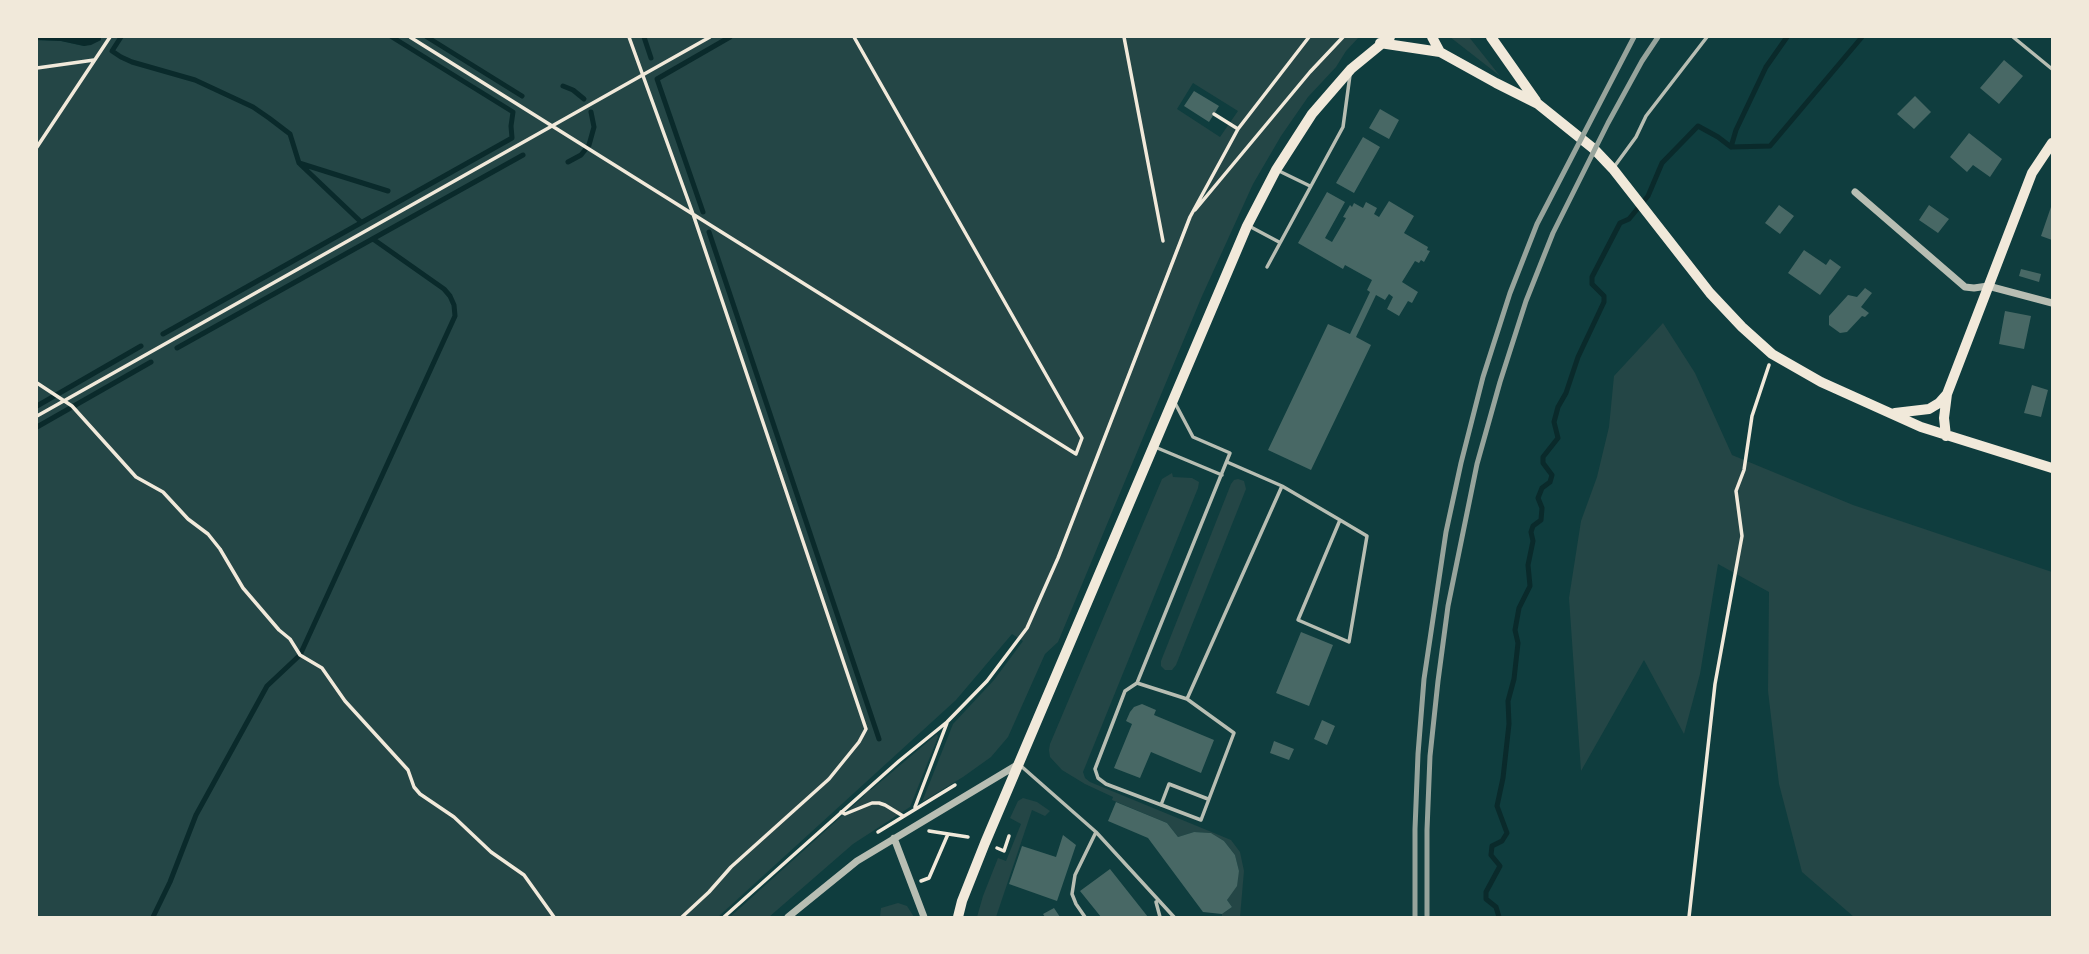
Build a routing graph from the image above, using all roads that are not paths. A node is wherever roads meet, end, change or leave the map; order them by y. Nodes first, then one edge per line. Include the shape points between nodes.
1 (1432, 37) edge
2 (1491, 37) edge
3 (1707, 37) edge
4 (2012, 37) edge
5 (1385, 40) edge
6 (1440, 52) junction
7 (1351, 69) junction
8 (2052, 69) edge
9 (1538, 104) junction
10 (2050, 149) edge
11 (1613, 169) junction
12 (1276, 170) junction
13 (1310, 186) junction
14 (1855, 192) dead end
15 (1247, 226) junction
16 (1279, 242) junction
17 (1267, 267) dead end
18 (1988, 286) junction
19 (2052, 303) edge
20 (1947, 394) junction
21 (1173, 399) junction
22 (1892, 413) junction
23 (1946, 436) junction
24 (1153, 446) junction
25 (1227, 462) junction
26 (2052, 468) edge
27 (1222, 475) junction
28 (1282, 485) junction
29 (1340, 520) junction
30 (1138, 683) junction
31 (1187, 699) junction
32 (1018, 764) junction
33 (1208, 799) junction
34 (1161, 805) junction
35 (1096, 832) junction
36 (894, 838) junction
37 (1156, 899) junction
38 (788, 917) edge
39 (924, 917) edge
40 (958, 917) edge
41 (1085, 917) edge
42 (1160, 917) edge
43 (1174, 917) edge

1 - 6 main road
2 - 9 main road
3 - 11 lane via 1646,116
4 - 8 lane
5 - 6 main road
5 - 7 main road
6 - 9 main road
7 - 12 main road via 1312,114
7 - 13 lane via 1343,127
9 - 11 main road
10 - 18 main road via 2032,173
11 - 22 main road via 1717,302 1772,354
12 - 13 lane
12 - 15 main road
13 - 16 lane
14 - 18 street via 1965,287
15 - 16 lane
15 - 21 main road
16 - 17 lane
18 - 19 street
18 - 20 main road
20 - 22 main road via 1929,409
20 - 23 main road
21 - 24 main road
21 - 25 lane via 1193,437 1230,453
22 - 23 main road
23 - 26 main road
24 - 27 lane
24 - 32 main road
25 - 27 lane
25 - 28 lane
27 - 30 lane
28 - 29 lane
28 - 31 lane
29 - 29 lane via 1298,620 1349,642 1367,536
30 - 31 lane
30 - 34 lane via 1125,691 1096,769 1098,778 1106,783
31 - 33 lane via 1234,733
32 - 35 lane
32 - 36 street
32 - 40 main road
33 - 34 lane via 1169,785
33 - 34 lane via 1200,820
35 - 37 lane
35 - 41 lane via 1074,874 1072,894
36 - 38 street
36 - 39 street
37 - 42 lane
37 - 43 lane

